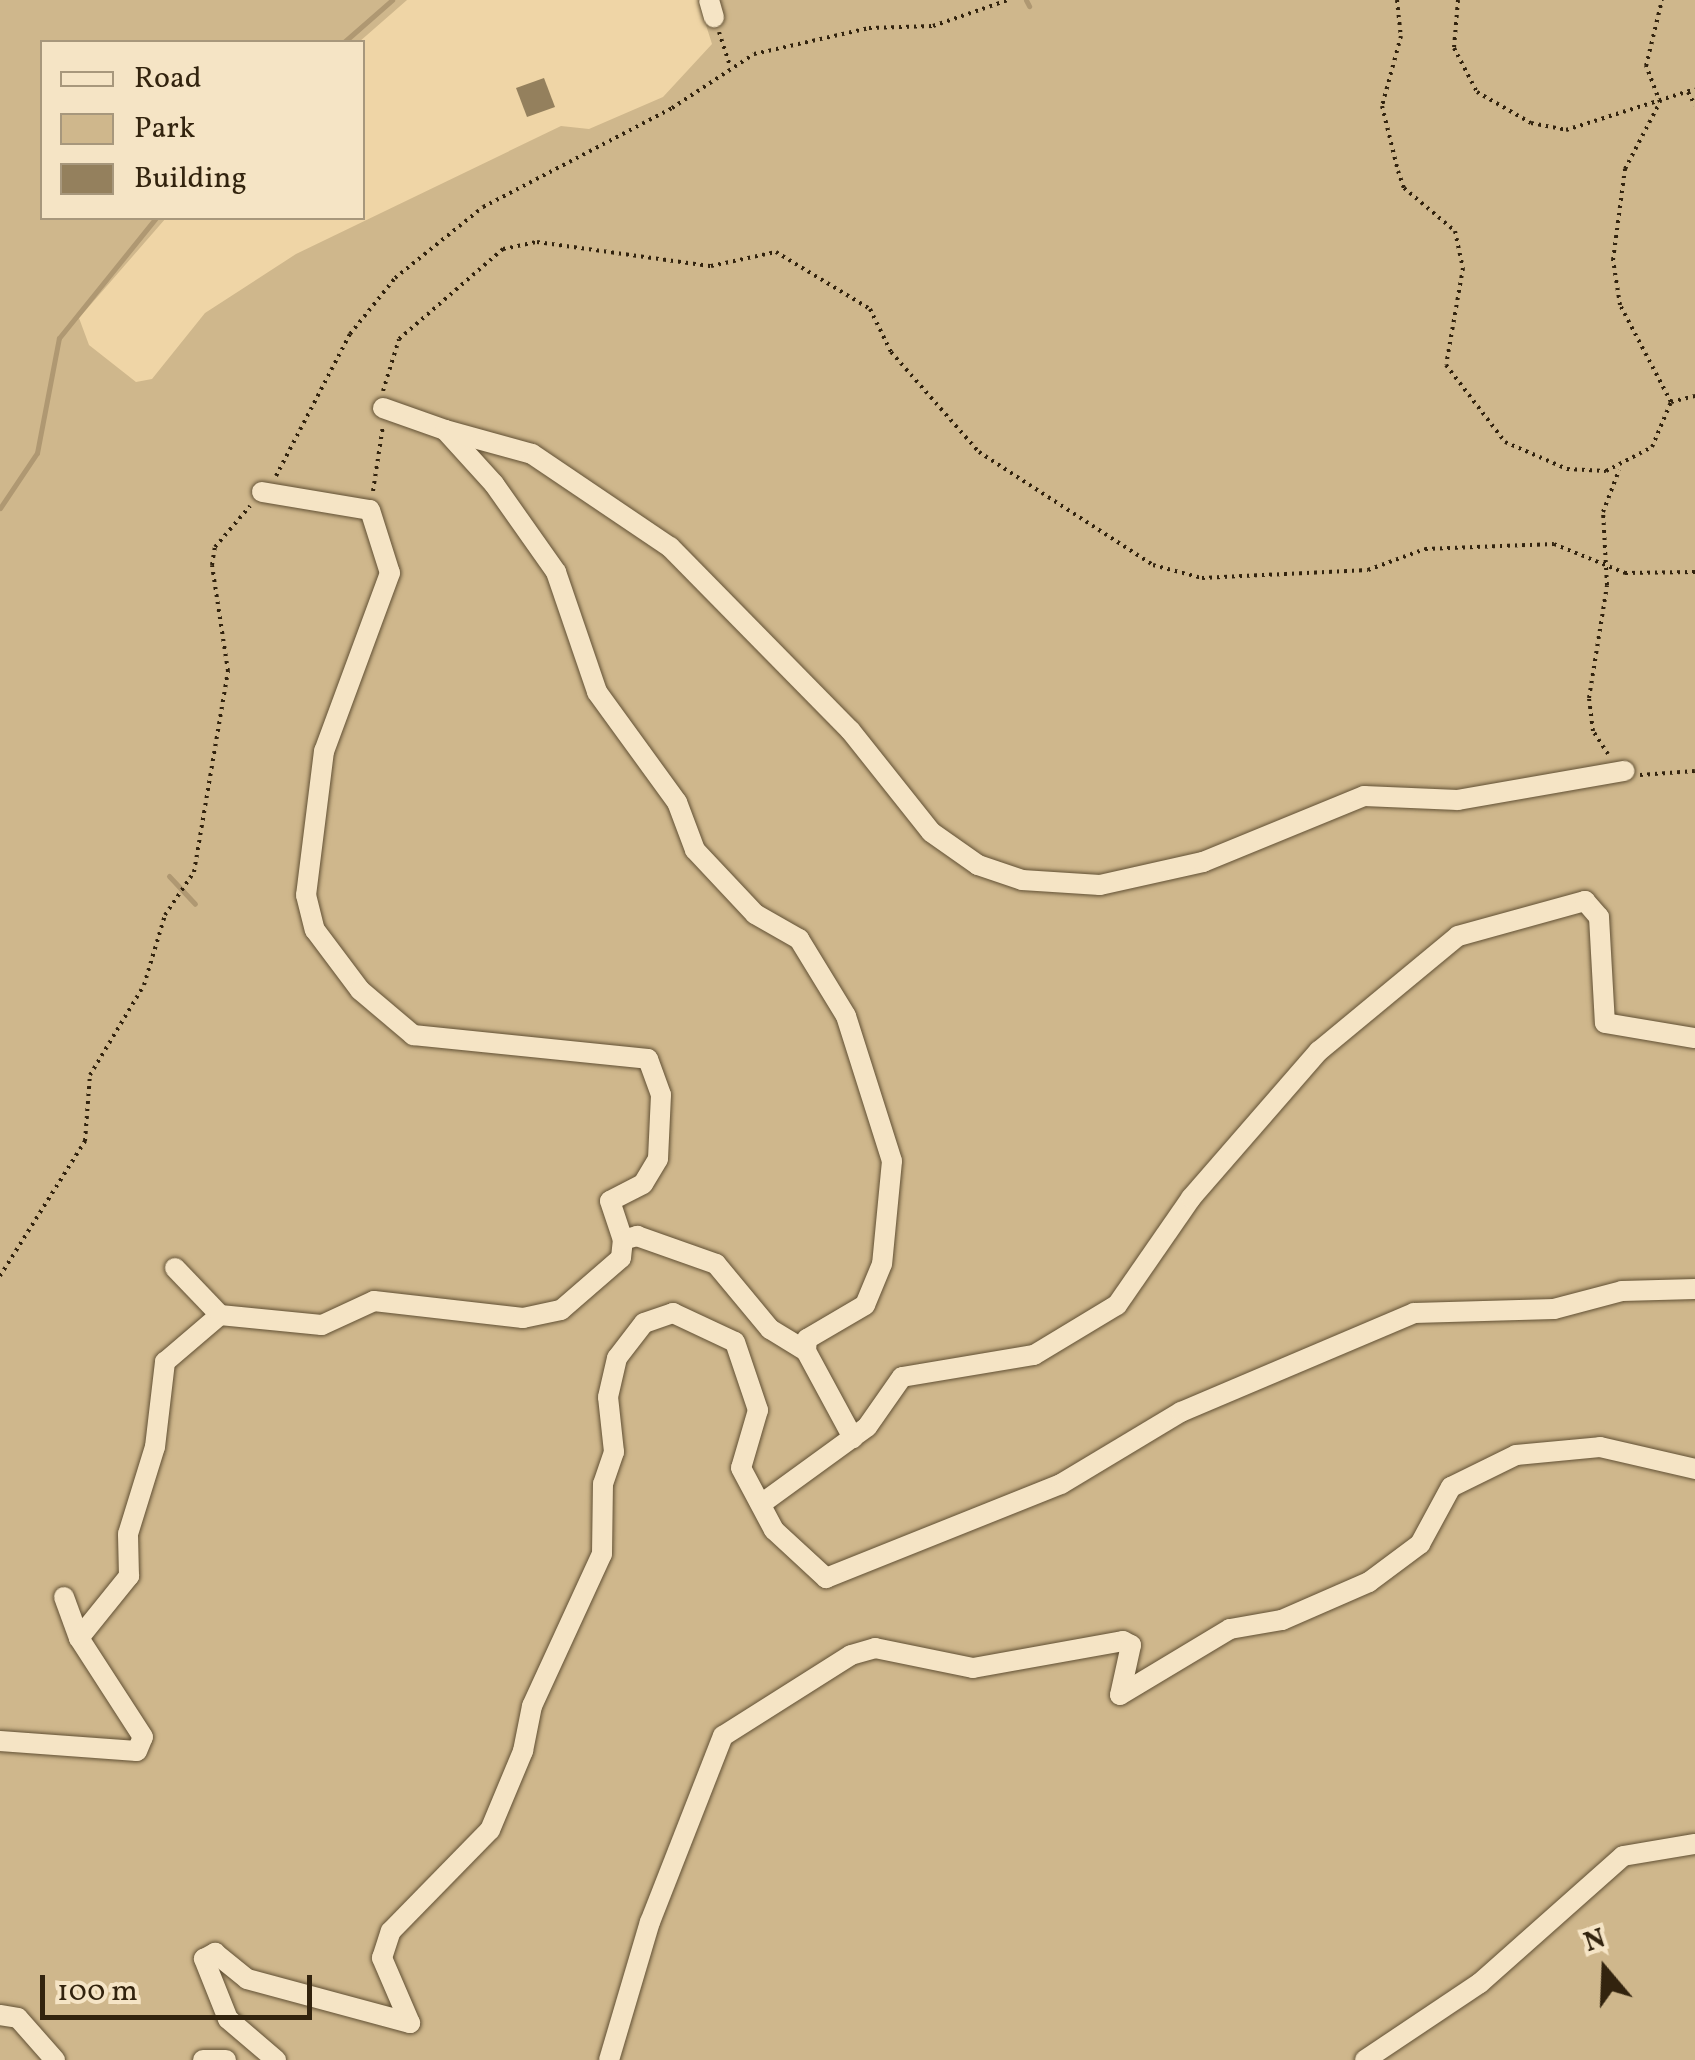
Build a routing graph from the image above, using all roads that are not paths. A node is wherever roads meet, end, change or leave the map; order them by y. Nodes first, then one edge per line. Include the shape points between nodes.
1 (383, 408) road end
2 (446, 430) junction
3 (262, 492) dead end
4 (1625, 771) road end
5 (1695, 1038) edge
6 (622, 1240) junction
7 (174, 1268) dead end
8 (1695, 1288) edge
9 (220, 1315) junction
10 (806, 1351) junction
11 (853, 1438) junction
12 (1695, 1469) edge
13 (761, 1504) junction
14 (64, 1597) dead end
15 (78, 1638) junction
16 (0, 1741) edge
17 (1695, 1844) edge
18 (0, 2015) edge
19 (55, 2060) edge
20 (203, 2060) edge
21 (226, 2060) edge
22 (276, 2060) edge
23 (609, 2060) edge
24 (1365, 2060) edge

1 - 2 lane
2 - 4 lane via 532,454 670,547 850,730 931,832 978,865 1022,880 1100,884 1203,862 1364,796 1458,800
2 - 10 lane via 556,572 597,692 678,802 695,850 755,914 800,938 846,1016 892,1161 882,1264 865,1305 808,1339
3 - 6 lane via 370,510 388,596 324,751 306,895 315,930 360,990 413,1035 648,1059 661,1095 658,1159 643,1184 610,1201
5 - 11 lane via 1606,1023 1598,917 1584,901 1458,936 1319,1051 1191,1198 1117,1304 1034,1355 902,1377
6 - 9 lane via 621,1258 600,1281 561,1310 523,1318 374,1301 322,1325
6 - 10 lane via 637,1236 716,1264 770,1329
7 - 9 lane
8 - 13 lane via 1622,1291 1554,1309 1414,1313 1181,1412 1061,1484 826,1578 797,1560
9 - 15 lane via 164,1362 155,1447 128,1534 129,1576
10 - 11 lane
11 - 13 lane
12 - 23 lane via 1600,1448 1516,1455 1451,1487 1420,1544 1369,1582 1282,1620 1230,1629 1120,1695 1131,1645 1123,1640 972,1668 875,1648 851,1654 723,1736 650,1922
13 - 22 lane via 741,1468 758,1410 755,1381 734,1342 673,1313 644,1323 617,1358 608,1397 614,1452 603,1484 602,1554 532,1706 523,1751 490,1830 382,1958 410,2023 247,1979 214,1953 204,1959 228,2019
14 - 15 lane
15 - 16 lane via 143,1737 137,1751
17 - 24 lane via 1623,1856 1480,1982
18 - 19 lane via 18,2018
20 - 21 lane

